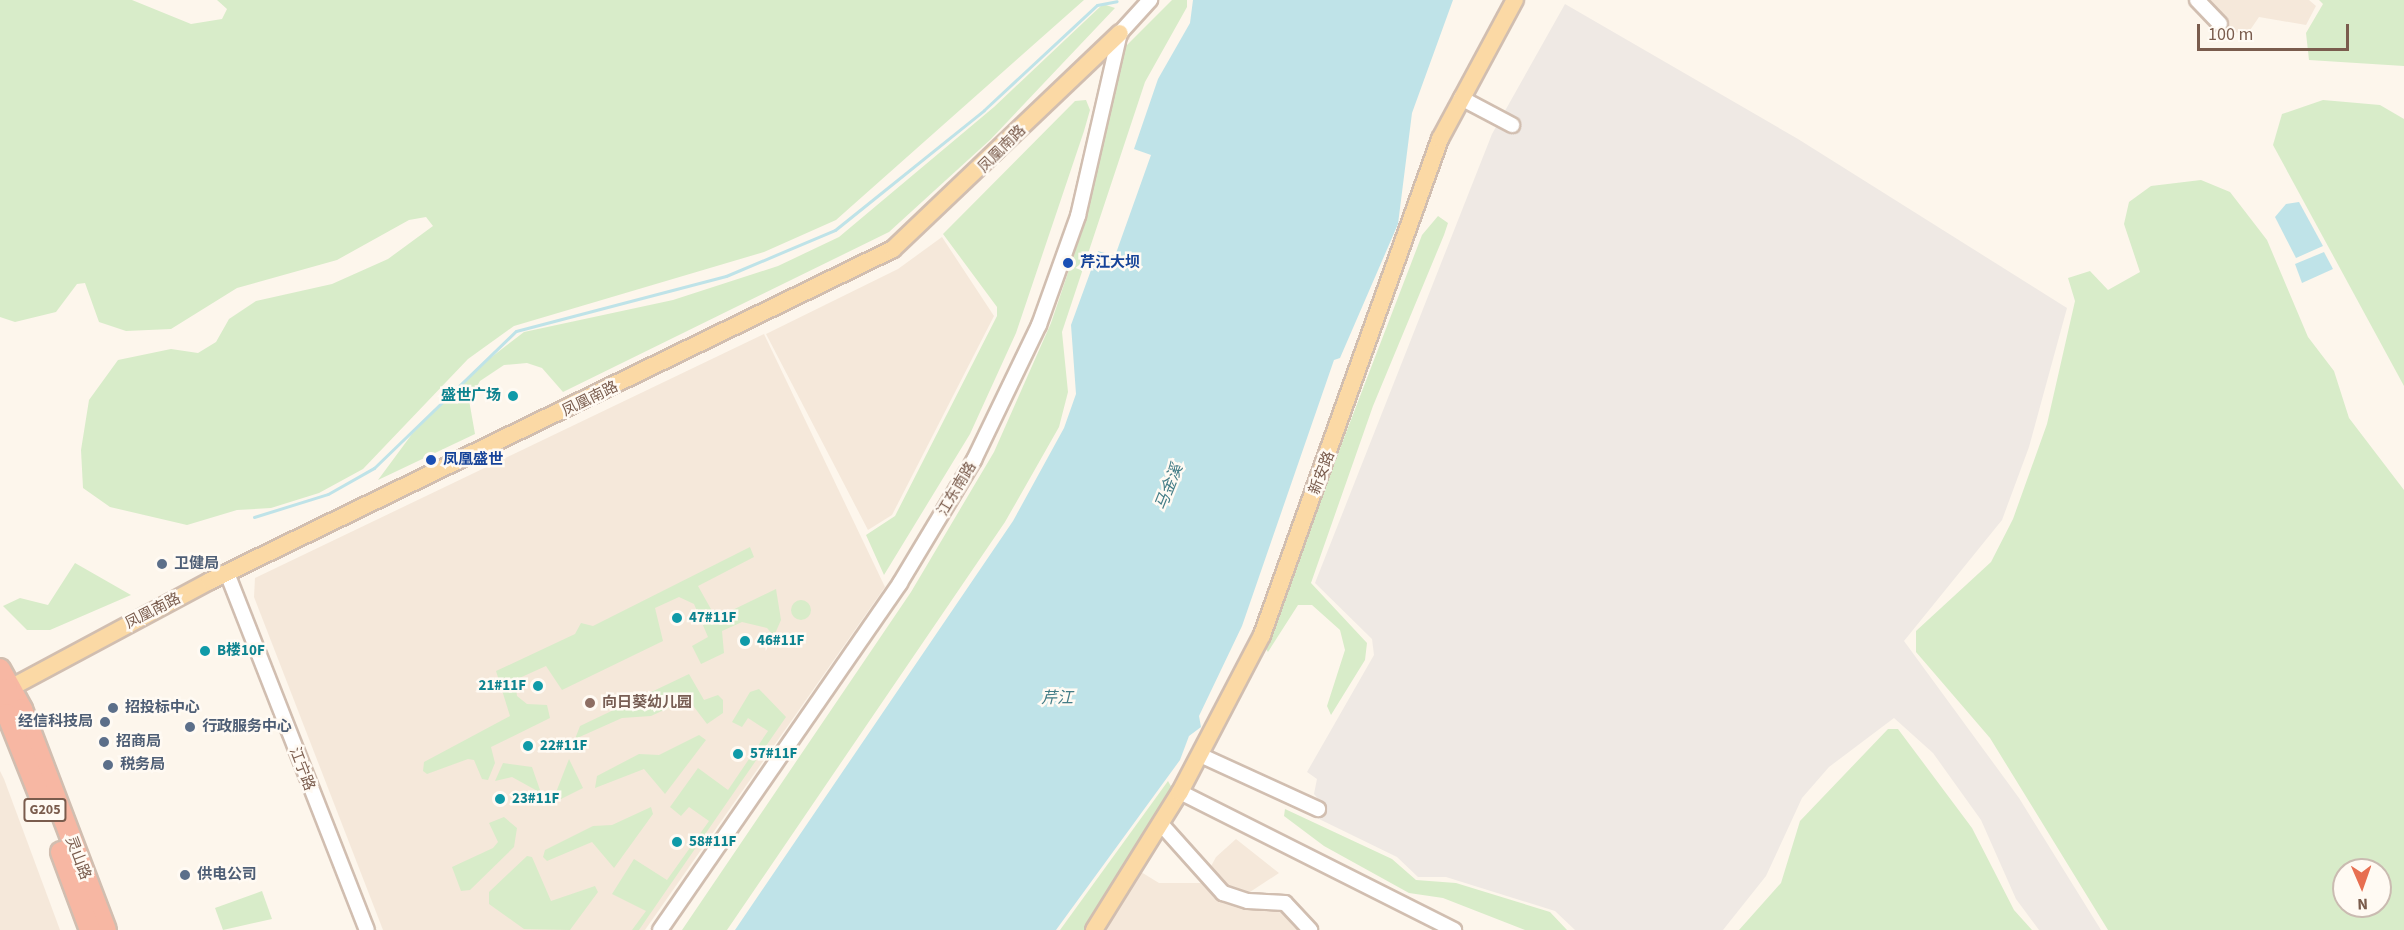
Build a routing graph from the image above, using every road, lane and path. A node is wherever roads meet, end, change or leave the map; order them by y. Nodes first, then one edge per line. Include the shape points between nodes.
1 (1150, 0) edge
2 (1515, 0) edge
3 (2197, 0) edge
4 (2220, 24) dead end
5 (1120, 33) junction
6 (1461, 98) junction
7 (1512, 125) dead end
8 (227, 573) junction
9 (0, 669) edge
10 (2, 691) edge
11 (1200, 755) junction
12 (1180, 792) junction
13 (1318, 809) dead end
14 (1161, 824) junction
15 (90, 930) edge
16 (106, 930) edge
17 (367, 930) edge
18 (660, 930) edge
19 (1094, 930) edge
20 (1310, 930) edge
21 (1454, 930) edge

1 - 5 street, 江东南路
2 - 6 main road, 新安路
3 - 4 street
5 - 8 main road, 凤凰南路 via 893,249
5 - 18 street, 江东南路 via 1078,216 1039,325 974,460 900,583
6 - 7 street
6 - 11 main road, 新安路 via 1417,197 1262,635
8 - 10 main road, 凤凰南路
8 - 17 street, 江宁路
9 - 10 highway, 灵山路 / G205
10 - 15 highway, 灵山路 / G205 via 7,714
10 - 16 highway, 灵山路 via 22,709
11 - 12 main road, 新安路
11 - 13 street
12 - 14 main road, 新安路
12 - 21 street
14 - 19 main road, 新安路
14 - 20 street via 1223,893 1248,901 1285,903

